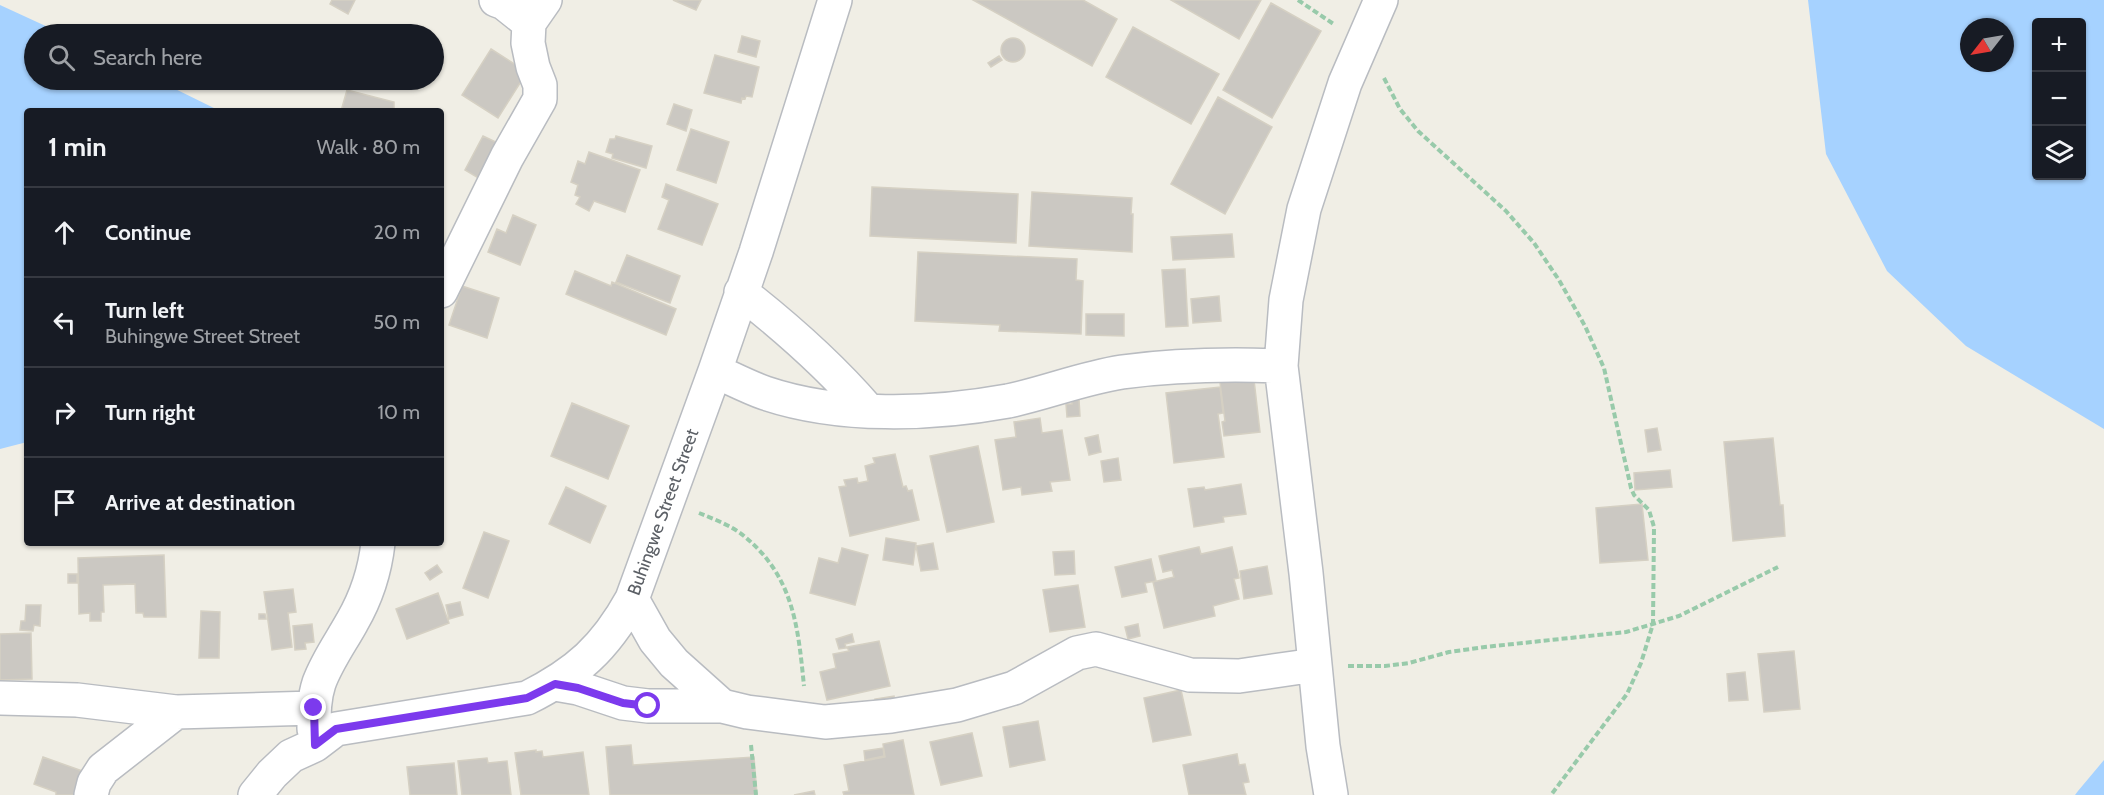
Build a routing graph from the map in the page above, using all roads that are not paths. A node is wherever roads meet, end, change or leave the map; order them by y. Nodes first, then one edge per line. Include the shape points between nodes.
1 (496, 0) edge
2 (835, 0) edge
3 (1381, 0) edge
4 (537, 12) edge
5 (444, 285) edge
6 (741, 292) junction
7 (1281, 366) junction
8 (715, 371) junction
9 (868, 411) junction
10 (378, 546) edge
11 (632, 599) junction
12 (1315, 665) junction
13 (555, 684) junction
14 (0, 698) edge
15 (314, 708) junction
16 (734, 709) junction
17 (176, 712) junction
18 (315, 745) junction
19 (91, 795) edge
20 (255, 795) edge
21 (1331, 795) edge

1 - 4 street
2 - 6 street, Buhingwe Street Street
3 - 7 street via 1328,132 1304,209 1286,300
4 - 5 street via 528,43 540,99
6 - 8 street, Buhingwe Street Street
6 - 9 street via 814,353
7 - 9 street via 1231,364 1122,372 967,407
7 - 12 street
8 - 9 street via 765,393
8 - 11 street, Buhingwe Street Street
10 - 15 street via 367,589 319,683
11 - 13 street, Buhingwe Street Street via 618,625 594,655
11 - 16 street via 655,640 674,663
12 - 16 street via 1239,676 1190,675 1096,649 1077,652 1014,688 957,705 891,716 825,722
12 - 21 street
13 - 16 street via 623,703
13 - 18 street, Buhingwe Street Street via 527,698 336,729
14 - 17 street via 77,700
15 - 17 street
15 - 18 street
17 - 19 street via 103,769
18 - 20 street, Buhingwe Street Street via 291,756

